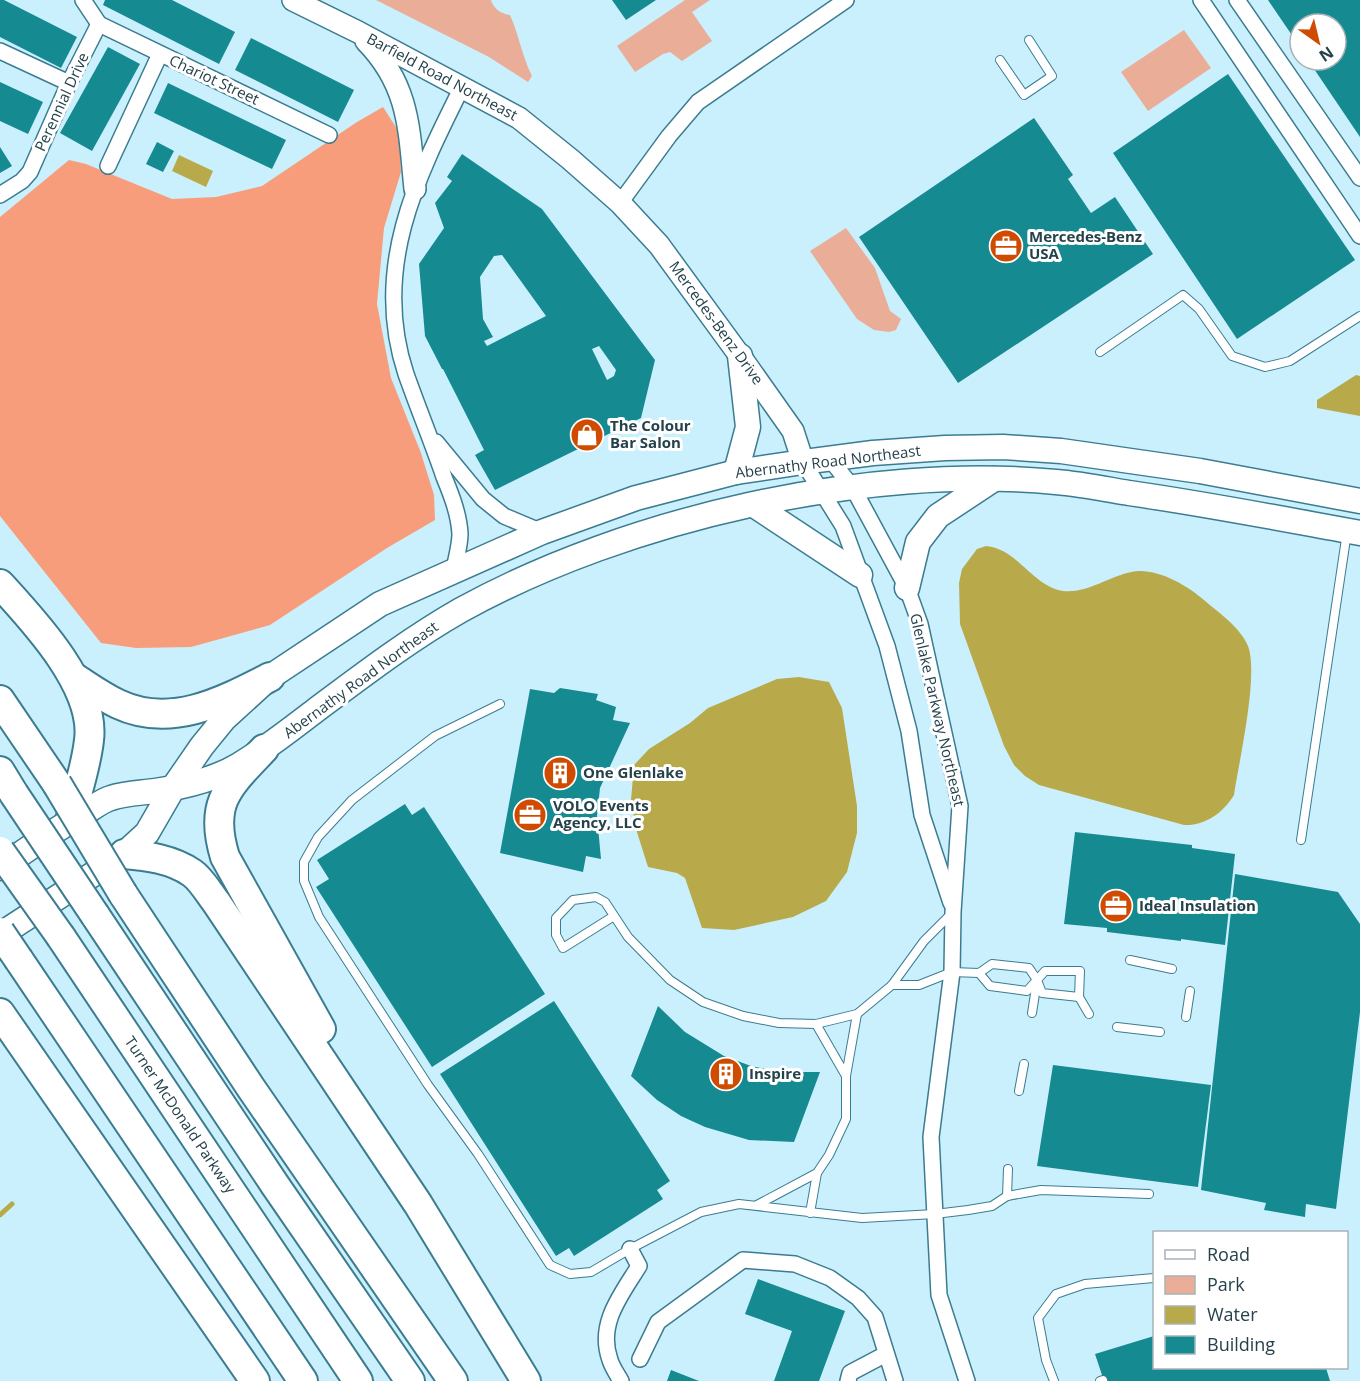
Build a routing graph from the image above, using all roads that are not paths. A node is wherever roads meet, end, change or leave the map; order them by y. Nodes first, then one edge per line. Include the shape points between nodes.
1 (83, 0) edge
2 (846, 0) edge
3 (1201, 0) edge
4 (1237, 0) edge
5 (301, 2) edge
6 (99, 24) junction
7 (358, 32) junction
8 (1029, 40) dead end
9 (0, 51) edge
10 (160, 54) junction
11 (1000, 60) dead end
12 (69, 83) junction
13 (462, 87) junction
14 (329, 135) dead end
15 (108, 166) dead end
16 (1360, 178) edge
17 (415, 189) junction
18 (0, 195) edge
19 (627, 211) junction
20 (1360, 236) edge
21 (1360, 316) edge
22 (1100, 352) dead end
23 (741, 356) junction
24 (793, 431) junction
25 (428, 433) junction
26 (830, 459) junction
27 (803, 462) junction
28 (736, 472) junction
29 (994, 479) junction
30 (853, 488) junction
31 (823, 492) junction
32 (1360, 501) edge
33 (754, 505) junction
34 (542, 532) junction
35 (1354, 532) edge
36 (454, 570) junction
37 (860, 575) junction
38 (0, 584) edge
39 (907, 588) junction
40 (270, 677) junction
41 (75, 678) junction
42 (0, 700) edge
43 (500, 704) dead end
44 (264, 749) junction
45 (7, 783) edge
46 (173, 788) junction
47 (70, 821) junction
48 (1301, 840) dead end
49 (0, 851) edge
50 (124, 854) junction
51 (0, 868) edge
52 (953, 912) junction
53 (614, 916) junction
54 (0, 934) edge
55 (1130, 960) dead end
56 (1172, 969) dead end
57 (952, 972) junction
58 (979, 973) junction
59 (1037, 980) junction
60 (892, 985) junction
61 (1190, 991) dead end
62 (1079, 997) junction
63 (0, 1012) edge
64 (1032, 1013) dead end
65 (857, 1014) junction
66 (1089, 1014) dead end
67 (1186, 1017) dead end
68 (816, 1024) junction
69 (1117, 1027) dead end
70 (1160, 1032) dead end
71 (1024, 1064) dead end
72 (846, 1076) junction
73 (1019, 1091) dead end
74 (1008, 1169) dead end
75 (817, 1173) junction
76 (1149, 1194) dead end
77 (1007, 1196) junction
78 (418, 1204) junction
79 (757, 1205) junction
80 (810, 1213) junction
81 (934, 1214) junction
82 (630, 1249) junction
83 (1153, 1278) edge
84 (886, 1354) junction
85 (640, 1359) dead end
86 (255, 1381) edge
87 (303, 1381) edge
88 (358, 1381) edge
89 (410, 1381) edge
90 (453, 1381) edge
91 (526, 1381) edge
92 (621, 1381) edge
93 (848, 1381) edge
94 (895, 1381) edge
95 (967, 1381) edge
96 (1054, 1381) edge

1 - 6 street
2 - 19 street via 698,102 669,136
3 - 20 street
4 - 16 street
5 - 7 street, Barfield Road Northeast
6 - 10 street, Chariot Street
6 - 12 street, Perennial Drive
7 - 13 street, Barfield Road Northeast
7 - 17 street via 385,63 403,98
8 - 11 lane via 1052,76 1024,95
9 - 12 street
10 - 14 street, Chariot Street
10 - 15 street
12 - 18 street, Perennial Drive via 30,172
13 - 17 street
13 - 19 street, Barfield Road Northeast via 519,118
17 - 25 street via 398,246 393,310 406,374
19 - 23 street, Mercedes-Benz Drive via 659,245
21 - 22 lane via 1290,361 1265,367 1232,356 1199,309 1183,296
23 - 24 street, Mercedes-Benz Drive
23 - 28 main road via 748,427
24 - 26 street, Mercedes-Benz Drive
24 - 27 street, Mercedes-Benz Drive
25 - 34 street via 483,499 504,516
25 - 36 street via 454,503 460,533
26 - 27 main road, Abernathy Road Northeast
26 - 30 street, Glenlake Parkway Northeast
26 - 32 main road, Abernathy Road Northeast via 945,448 1061,451 1200,471
27 - 28 main road, Abernathy Road Northeast
27 - 31 street, Glenlake Parkway Northeast
28 - 34 main road, Abernathy Road Northeast via 636,498
29 - 30 main road, Abernathy Road Northeast via 946,479
29 - 35 main road, Abernathy Road Northeast via 1058,482 1195,502
29 - 39 main road via 938,516 918,542
30 - 31 main road, Abernathy Road Northeast
30 - 39 street, Glenlake Parkway Northeast
31 - 33 main road, Abernathy Road Northeast
31 - 37 street, Glenlake Parkway Northeast via 843,526
33 - 37 main road
33 - 44 main road, Abernathy Road Northeast via 633,537 473,604 420,634
34 - 36 main road, Abernathy Road Northeast
35 - 48 lane
36 - 40 main road, Abernathy Road Northeast via 380,604
37 - 52 street, Glenlake Parkway Northeast via 887,646 909,731 922,814
38 - 41 highway via 48,639
39 - 52 street, Glenlake Parkway Northeast via 920,624 960,806
40 - 41 highway via 225,700 163,715 118,704
40 - 46 main road, Abernathy Road Northeast via 224,719
41 - 47 highway via 88,718 90,739
42 - 90 highway, bridge via 244,1078
43 - 82 lane via 435,736 352,800 318,837 304,862 304,880 325,927 550,1265 570,1274 591,1272
44 - 46 main road, Abernathy Road Northeast via 235,768
44 - 78 highway via 225,793 219,825 225,857
45 - 89 highway, bridge
46 - 47 main road, Abernathy Road Northeast via 110,798
46 - 50 main road, Abernathy Road Northeast via 147,832
47 - 51 main road, Abernathy Road Northeast
49 - 88 highway, Turner McDonald Parkway, bridge
50 - 54 main road, Abernathy Road Northeast
50 - 78 highway via 149,856 193,873
52 - 57 street, Glenlake Parkway Northeast
52 - 60 lane via 924,940
53 - 53 lane via 605,902 596,897 573,900 556,918 556,935 563,948
53 - 68 lane via 628,937 670,980 704,1002 752,1018
54 - 87 highway, bridge
55 - 56 lane
57 - 58 lane
57 - 60 lane via 919,985
57 - 81 street, Glenlake Parkway Northeast via 930,1137
58 - 59 lane via 992,964 1029,968
58 - 59 lane via 990,986 1026,991
59 - 62 lane via 1042,993
59 - 62 lane via 1045,971 1080,971
59 - 64 lane
60 - 65 lane
61 - 67 lane
62 - 66 lane
63 - 86 highway
65 - 68 lane
65 - 72 lane
68 - 72 lane
69 - 70 lane
71 - 73 lane
72 - 75 lane via 846,1119
74 - 77 lane
75 - 79 lane
75 - 80 lane
76 - 77 lane via 1041,1190
77 - 81 lane via 992,1206
78 - 91 highway
79 - 80 lane
79 - 82 lane via 739,1204 701,1212
80 - 81 lane via 862,1218
81 - 95 street, Glenlake Parkway Northeast via 939,1295
82 - 92 street via 639,1266 609,1316 607,1339 609,1360
83 - 96 lane via 1085,1284 1056,1294 1038,1318
84 - 85 street via 875,1317 858,1298 830,1278 795,1264 743,1260 658,1322
84 - 93 street via 850,1373
84 - 94 street

